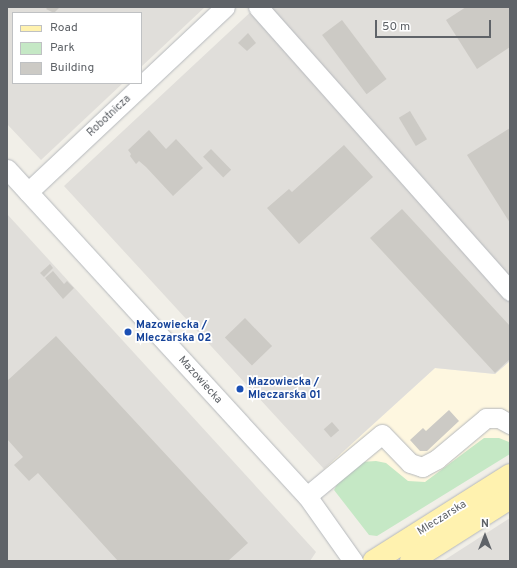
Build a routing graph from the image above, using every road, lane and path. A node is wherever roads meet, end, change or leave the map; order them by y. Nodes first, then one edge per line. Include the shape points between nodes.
1 (225, 7) edge
2 (258, 7) edge
3 (7, 169) edge
4 (28, 192) junction
5 (510, 291) edge
6 (510, 424) edge
7 (510, 474) edge
8 (307, 496) junction
9 (510, 498) edge
10 (353, 561) edge
11 (374, 561) edge
12 (411, 561) edge

1 - 4 street, Robotnicza
2 - 5 street
3 - 4 street, Mazowiecka
4 - 8 street, Mazowiecka
6 - 8 street via 499,418 486,418 437,459 422,467 410,464 382,434
7 - 11 main road, Mleczarska
8 - 10 street, Mazowiecka
9 - 12 main road, Mleczarska

